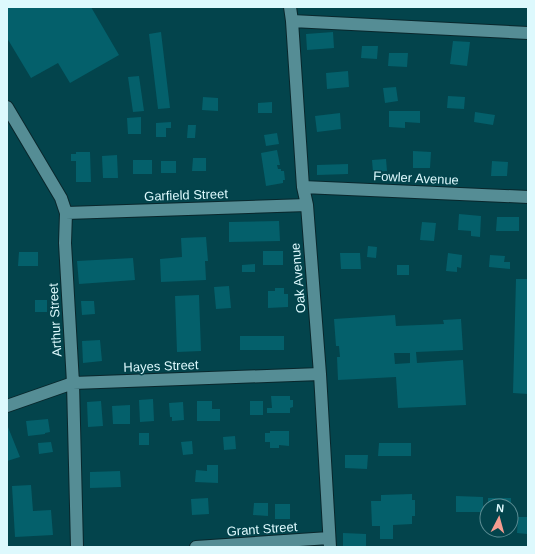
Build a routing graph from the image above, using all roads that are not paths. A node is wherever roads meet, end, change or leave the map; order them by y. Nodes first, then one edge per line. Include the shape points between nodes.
1 (290, 7) edge
2 (292, 21) junction
3 (528, 33) edge
4 (7, 107) edge
5 (304, 187) junction
6 (528, 197) edge
7 (306, 205) junction
8 (66, 213) junction
9 (320, 374) junction
10 (73, 383) junction
11 (7, 406) edge
12 (330, 543) edge
13 (77, 547) edge
14 (196, 547) edge

1 - 2 street, Oak Avenue
2 - 3 street
2 - 5 street, Oak Avenue
4 - 8 street, Arthur Street via 60,198
5 - 6 street, Fowler Avenue
5 - 7 street, Oak Avenue
7 - 8 street, Garfield Street
7 - 9 street, Oak Avenue
8 - 10 street, Arthur Street via 65,243
9 - 10 street, Hayes Street
9 - 12 street, Oak Avenue
10 - 11 street, Hayes Street
10 - 13 street, Arthur Street
12 - 14 street, Grant Street

